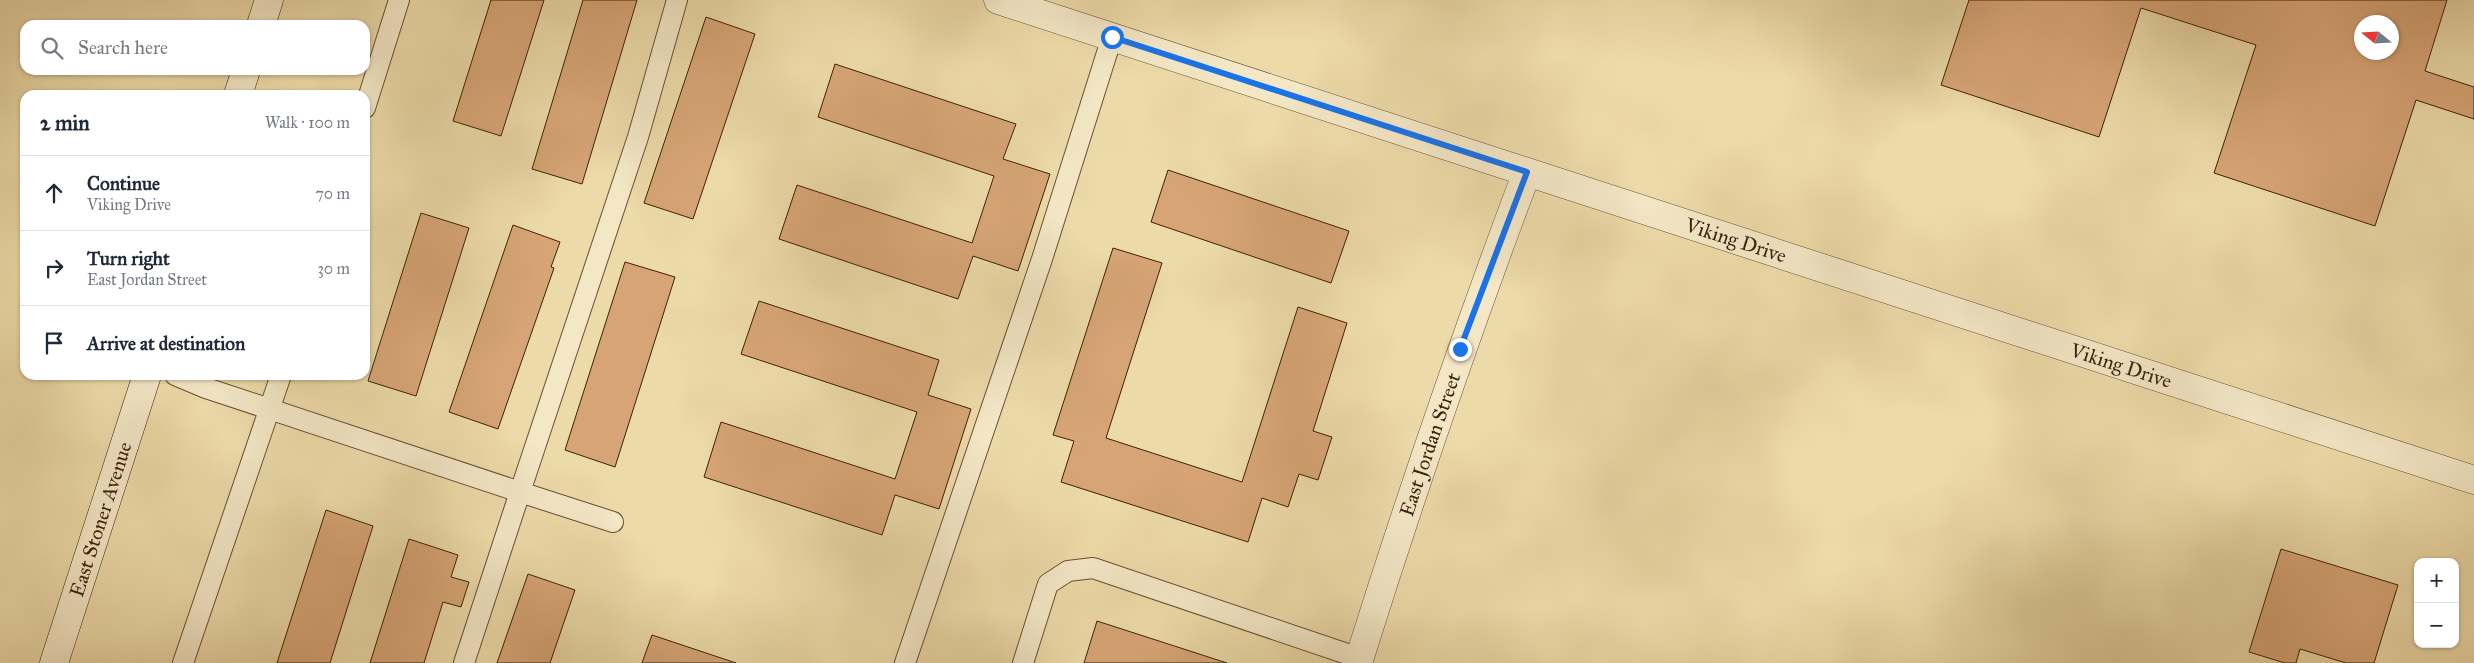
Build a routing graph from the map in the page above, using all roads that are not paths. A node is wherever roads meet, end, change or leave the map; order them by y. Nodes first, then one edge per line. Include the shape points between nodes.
1 (269, 0) edge
2 (399, 0) edge
3 (677, 0) edge
4 (998, 0) edge
5 (263, 20) edge
6 (1112, 37) junction
7 (244, 75) edge
8 (240, 90) edge
9 (370, 92) edge
10 (1527, 172) junction
11 (144, 380) edge
12 (187, 380) edge
13 (279, 380) edge
14 (270, 410) junction
15 (2474, 480) edge
16 (520, 492) junction
17 (613, 522) dead end
18 (1359, 660) edge
19 (54, 663) edge
20 (183, 663) edge
21 (464, 663) edge
22 (905, 663) edge
23 (1023, 663) edge

1 - 5 street
2 - 9 lane
3 - 16 lane via 638,137
4 - 6 street, Viking Drive
6 - 10 street, Viking Drive
6 - 22 lane via 1042,259
7 - 8 street
10 - 15 street, Viking Drive
10 - 18 street, East Jordan Street via 1460,349
11 - 19 street, East Stoner Avenue
12 - 14 lane
13 - 14 lane
14 - 16 lane
14 - 20 lane
16 - 17 lane
16 - 21 lane
18 - 23 lane via 1093,568 1068,571 1048,584

